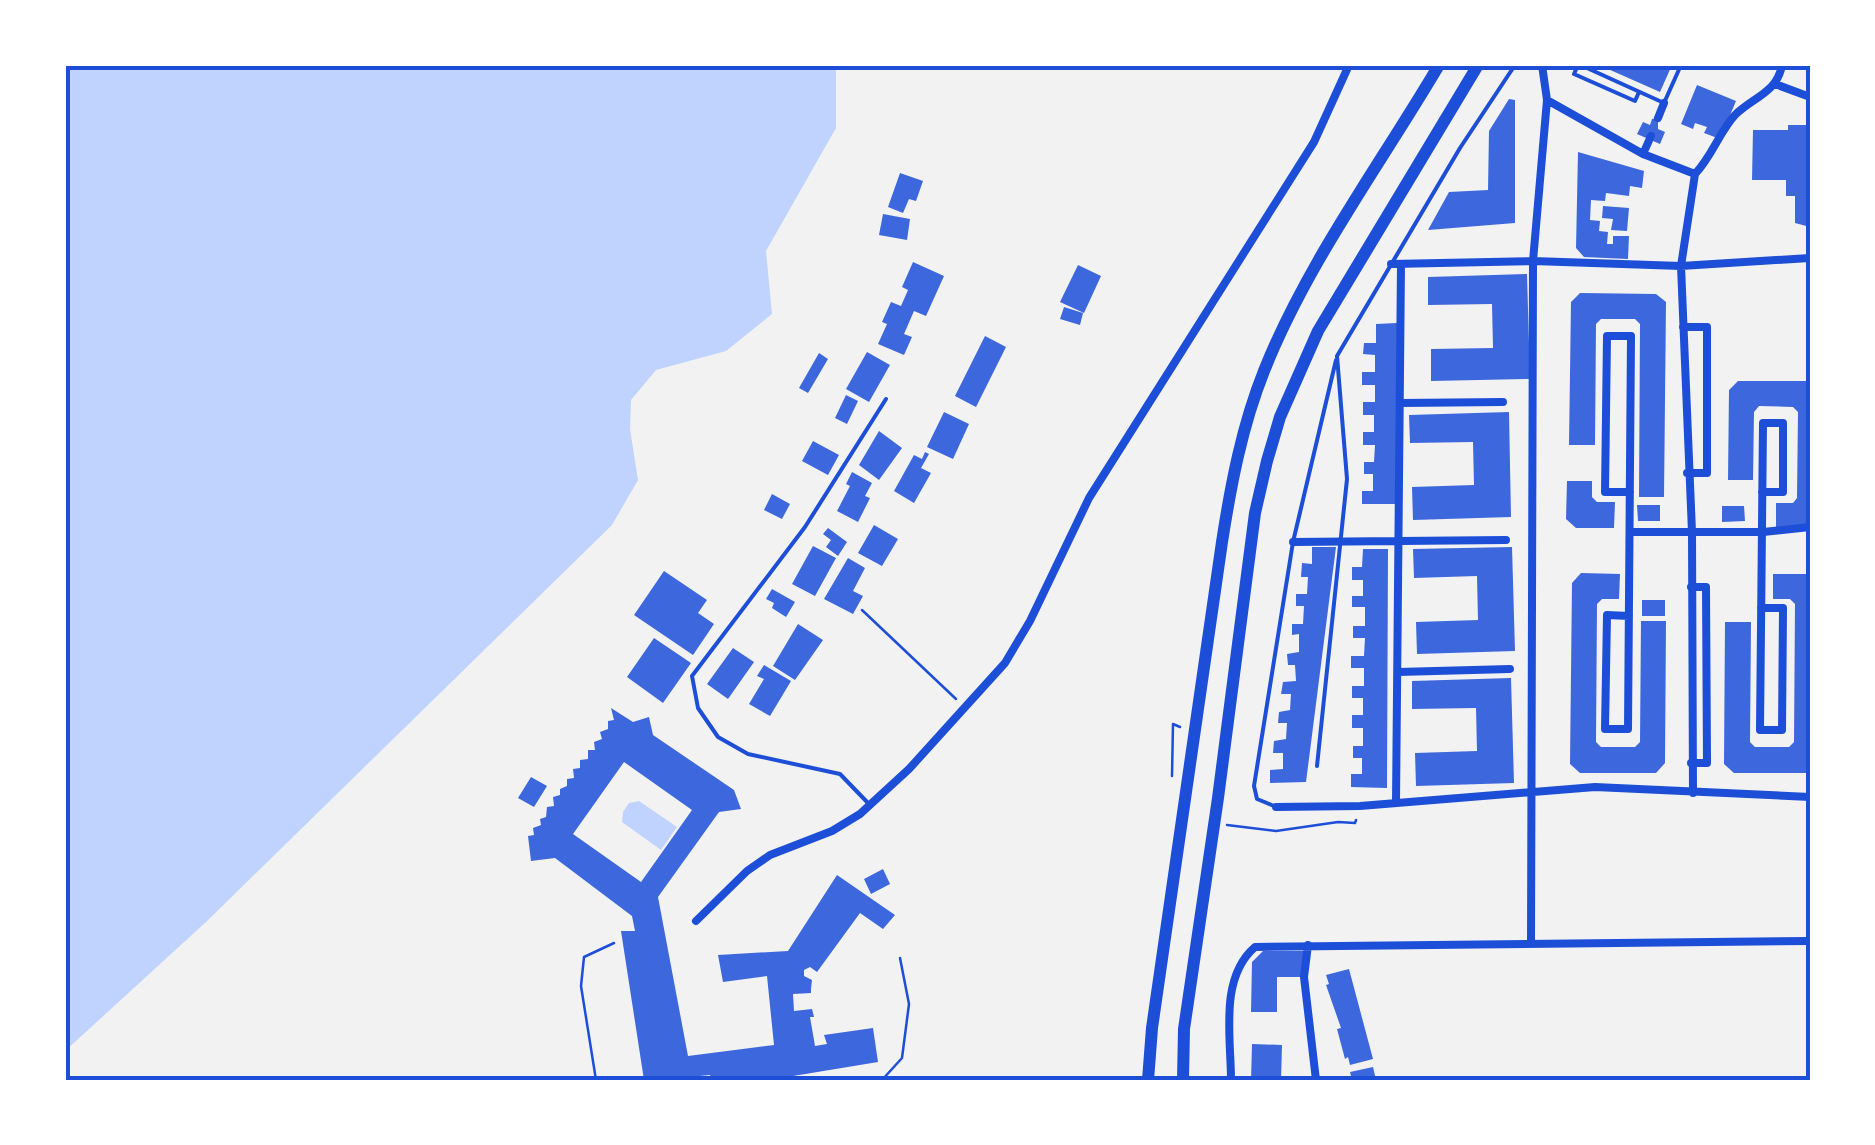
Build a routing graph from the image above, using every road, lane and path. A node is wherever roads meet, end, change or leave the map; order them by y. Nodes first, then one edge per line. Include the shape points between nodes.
1 (1350, 65) edge
2 (1440, 65) edge
3 (1478, 65) edge
4 (1515, 65) edge
5 (1542, 65) edge
6 (1578, 65) edge
7 (1588, 65) edge
8 (1682, 65) edge
9 (1782, 65) edge
10 (1775, 84) junction
11 (1640, 92) junction
12 (1810, 97) edge
13 (1547, 100) junction
14 (1664, 103) junction
15 (1658, 118) dead end
16 (1650, 136) dead end
17 (1643, 154) junction
18 (1695, 174) junction
19 (1810, 258) edge
20 (1533, 261) junction
21 (1396, 264) junction
22 (1681, 266) junction
23 (1683, 327) junction
24 (1337, 356) junction
25 (886, 400) dead end
26 (1503, 402) dead end
27 (1400, 403) junction
28 (1687, 473) junction
29 (1630, 492) junction
30 (1762, 492) junction
31 (1810, 527) edge
32 (1630, 532) junction
33 (1692, 532) junction
34 (1763, 532) junction
35 (1506, 540) dead end
36 (1293, 542) junction
37 (1342, 542) junction
38 (1399, 542) junction
39 (1691, 587) junction
40 (1761, 608) junction
41 (862, 610) dead end
42 (1628, 616) junction
43 (1510, 669) dead end
44 (1398, 672) junction
45 (966, 708) junction
46 (1691, 763) junction
47 (1317, 766) dead end
48 (1533, 790) junction
49 (1693, 793) junction
50 (1810, 798) edge
51 (1396, 802) junction
52 (870, 805) junction
53 (1276, 807) joint
54 (1338, 822) dead end
55 (1276, 831) dead end
56 (696, 921) dead end
57 (1810, 941) edge
58 (614, 943) dead end
59 (1531, 944) junction
60 (1308, 945) junction
61 (900, 958) dead end
62 (596, 1080) edge
63 (882, 1080) edge
64 (1148, 1080) edge
65 (1183, 1080) edge
66 (1231, 1080) edge
67 (1316, 1080) edge

1 - 45 street via 1314,142 1089,498 1022,636
2 - 64 highway via 1289,316 1252,406 1222,542
3 - 65 highway via 1318,331 1266,460 1184,1029
4 - 21 lane
5 - 13 street
6 - 11 lane via 1574,74 1635,102
7 - 11 lane
8 - 14 lane
9 - 10 street
10 - 12 street
10 - 18 street via 1734,116
11 - 14 lane
13 - 17 street
13 - 20 street
14 - 15 street
16 - 17 street
17 - 18 street
18 - 22 street
19 - 22 street
20 - 21 street
20 - 22 street
20 - 48 street
21 - 24 lane
21 - 27 street
22 - 23 street
23 - 28 street
23 - 28 street via 1708,326 1707,472
24 - 36 lane
24 - 37 lane via 1347,478
25 - 52 lane via 804,527 692,676 698,708 718,737 748,754 840,774
26 - 27 street
27 - 38 street
28 - 33 street
29 - 29 street via 1605,492 1606,336 1631,336
29 - 32 street
30 - 30 street via 1763,423 1783,422 1783,492
30 - 34 street
31 - 34 street
32 - 33 street
32 - 42 street
33 - 34 street
33 - 39 street
34 - 40 street
35 - 38 street
36 - 37 street
36 - 53 lane via 1254,786 1257,799
37 - 38 street
37 - 47 lane
38 - 44 street
39 - 46 street
39 - 46 street via 1706,586 1707,763
40 - 40 street via 1783,608 1782,730 1760,730
41 - 45 path
42 - 42 street via 1628,729 1605,729 1607,616
43 - 44 street
44 - 51 street
45 - 52 street
46 - 49 street
48 - 49 street
48 - 51 street
48 - 59 street
49 - 50 street
51 - 53 street
52 - 56 street via 832,831 747,870
54 - 55 path
57 - 59 street
58 - 62 path via 584,957 581,986
59 - 60 street
60 - 66 street via 1255,948 1240,960 1232,978
60 - 67 street via 1304,977
61 - 63 path via 910,1004 902,1058

